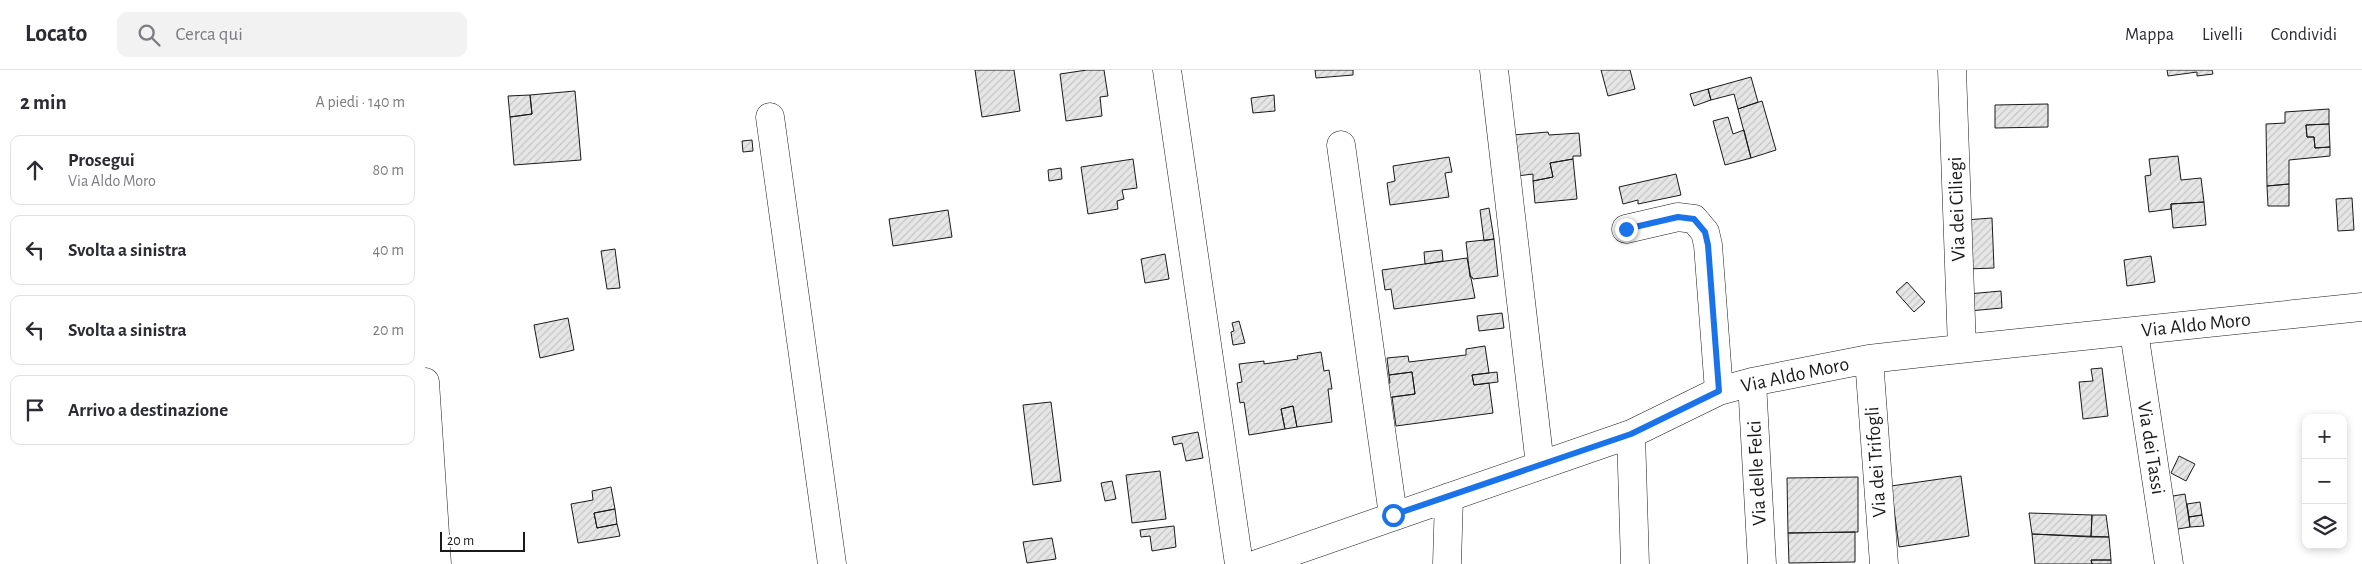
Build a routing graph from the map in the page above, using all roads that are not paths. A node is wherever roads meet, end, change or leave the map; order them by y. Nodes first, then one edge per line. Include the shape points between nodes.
1 (1167, 70) edge
2 (1494, 70) edge
3 (1952, 70) edge
4 (770, 117) dead end
5 (1341, 145) dead end
6 (1626, 229) dead end
7 (2362, 307) edge
8 (2134, 332) junction
9 (1962, 348) junction
10 (1869, 360) junction
11 (425, 382) edge
12 (1752, 382) junction
13 (1719, 391) junction
14 (1631, 434) junction
15 (1540, 465) junction
16 (1449, 497) junction
17 (1393, 515) junction
18 (437, 564) edge
19 (832, 564) edge
20 (1239, 564) edge
21 (1257, 564) edge
22 (1447, 564) edge
23 (1635, 564) edge
24 (1762, 564) edge
25 (1884, 564) edge
26 (2169, 564) edge

1 - 20 street
2 - 15 street
3 - 9 street, Via dei Ciliegi
4 - 19 street
5 - 17 street
6 - 13 street via 1678,217 1694,219 1705,232
7 - 8 street, Via Aldo Moro
8 - 9 street, Via Aldo Moro
8 - 26 street, Via dei Tassi
9 - 10 street, Via Aldo Moro
10 - 12 street, Via Aldo Moro
10 - 25 street, Via dei Trifogli
11 - 18 street
12 - 13 street, Via Aldo Moro
12 - 24 street, Via delle Felci
13 - 14 street, Via Aldo Moro
14 - 15 street, Via Aldo Moro
14 - 23 street
15 - 16 street, Via Aldo Moro
16 - 17 street, Via Aldo Moro
16 - 22 street
17 - 21 street, Via Aldo Moro

